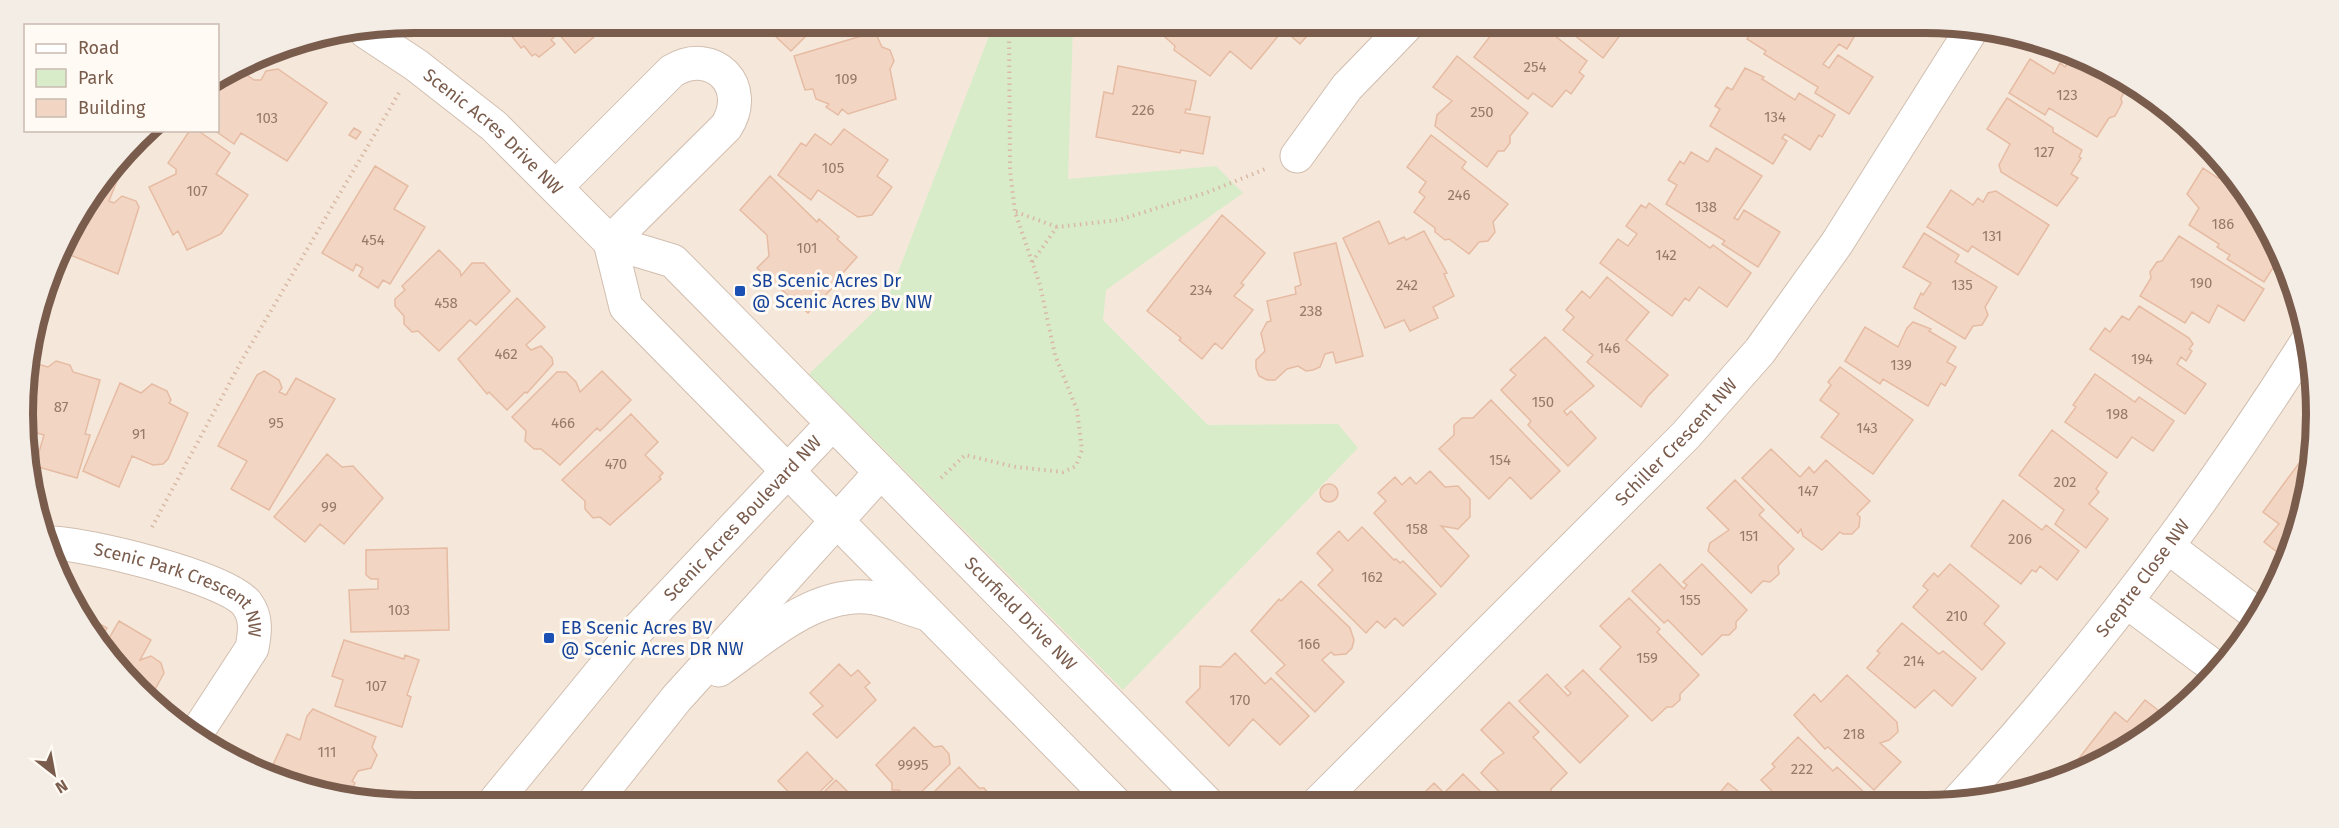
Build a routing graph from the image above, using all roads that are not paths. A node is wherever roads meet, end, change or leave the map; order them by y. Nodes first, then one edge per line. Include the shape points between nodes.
1 (1399, 33) edge
2 (371, 35) edge
3 (1968, 35) edge
4 (1297, 156) road end
5 (556, 187) junction
6 (610, 242) junction
7 (2301, 351) edge
8 (832, 424) junction
9 (787, 471) junction
10 (880, 473) junction
11 (836, 520) junction
12 (56, 544) edge
13 (2167, 546) junction
14 (2126, 601) junction
15 (2251, 610) edge
16 (929, 615) junction
17 (2211, 665) edge
18 (676, 699) junction
19 (199, 729) edge
20 (1965, 793) edge
21 (500, 795) edge
22 (600, 795) edge
23 (1107, 795) edge
24 (1199, 795) edge
25 (1326, 795) edge

1 - 4 street via 1347,87
2 - 5 street, Scenic Acres Drive NW via 494,126
3 - 25 street, Schiller Crescent NW via 1837,243 1760,351 1686,435
5 - 6 street, Scenic Acres Drive NW
5 - 6 street via 672,71 693,62 716,67 725,75 735,95 732,118 726,127
6 - 8 street, Scenic Acres Drive NW via 673,261
6 - 9 street via 626,307
7 - 13 street, Sceptre Close NW
8 - 9 street, Scenic Acres Boulevard NW
8 - 10 street, Scurfield Drive NW
9 - 11 street
9 - 21 street, Scenic Acres Boulevard NW via 624,644
10 - 11 street
10 - 24 street, Scurfield Drive NW
11 - 16 street
11 - 18 street
12 - 19 street, Scenic Park Crescent NW via 140,558 226,588 247,604 255,632 252,648
13 - 14 street, Sceptre Close NW
13 - 15 street
14 - 17 street
14 - 20 street, Sceptre Close NW
16 - 18 street via 867,597 823,604 792,620
16 - 23 street
18 - 22 street

